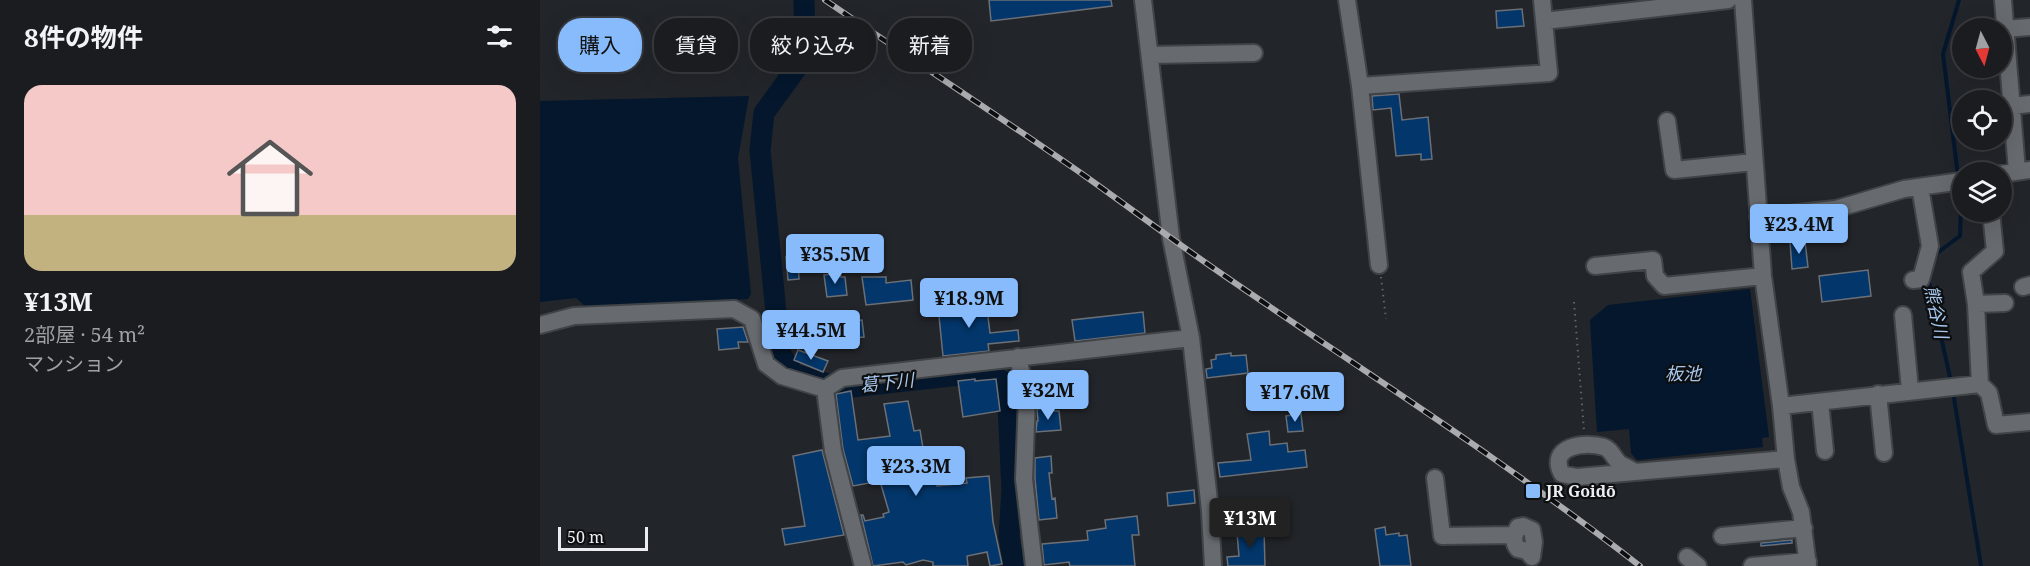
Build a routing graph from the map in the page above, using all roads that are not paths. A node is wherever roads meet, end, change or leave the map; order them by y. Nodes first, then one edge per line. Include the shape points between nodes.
1 (1143, 0) edge
2 (1347, 0) edge
3 (1542, 0) edge
4 (1728, 0) edge
5 (1743, 0) edge
6 (2002, 0) edge
7 (2003, 18) edge
8 (1544, 21) junction
9 (2030, 27) edge
10 (2012, 28) edge
11 (1254, 53) dead end
12 (1150, 55) junction
13 (1360, 86) junction
14 (2030, 104) edge
15 (2012, 106) edge
16 (2012, 119) edge
17 (1667, 121) dead end
18 (1754, 162) junction
19 (2016, 172) edge
20 (1952, 183) edge
21 (1920, 187) junction
22 (1758, 217) junction
23 (1992, 222) edge
24 (1379, 265) road end
25 (1595, 266) dead end
26 (1763, 276) junction
27 (1913, 280) dead end
28 (2005, 303) dead end
29 (1976, 304) junction
30 (1903, 315) dead end
31 (540, 325) edge
32 (1191, 338) junction
33 (1018, 357) junction
34 (1980, 384) junction
35 (825, 389) junction
36 (1910, 390) junction
37 (1878, 394) junction
38 (1820, 402) junction
39 (1781, 406) junction
40 (2029, 426) edge
41 (1825, 451) dead end
42 (1884, 453) dead end
43 (1786, 459) junction
44 (1633, 471) dead end
45 (1435, 477) dead end
46 (1804, 528) junction
47 (1722, 537) dead end
48 (1533, 562) edge
49 (1808, 563) edge
50 (863, 566) edge
51 (1034, 566) edge
52 (1213, 566) edge
53 (1752, 566) edge

1 - 12 street
2 - 13 street
3 - 8 street
4 - 8 street
5 - 18 street
6 - 7 street
8 - 13 street via 1549,74
9 - 10 street
11 - 12 street
12 - 32 street via 1171,238
13 - 24 street
14 - 15 street
16 - 19 street
17 - 18 street via 1674,170
18 - 22 street
20 - 21 street
21 - 22 street via 1836,209
21 - 27 street via 1930,246 1921,279
22 - 26 street
23 - 29 street via 1995,250 1971,272
25 - 26 street via 1653,260 1655,276 1664,286
26 - 39 street
28 - 29 street
29 - 34 street
30 - 36 street
31 - 35 street via 574,316 734,309 752,319 766,364 782,376
32 - 33 street
32 - 52 street
33 - 35 street via 842,378
33 - 51 street via 1027,397 1024,480
34 - 36 street
34 - 40 street via 1989,393 1996,425
35 - 50 street via 833,451
36 - 37 street
37 - 38 street
37 - 42 street
38 - 39 street
38 - 41 street
39 - 43 street
43 - 44 street
43 - 46 street
45 - 48 street via 1442,536 1514,535 1518,527 1524,526 1532,530
46 - 47 street
46 - 49 street
49 - 53 street

